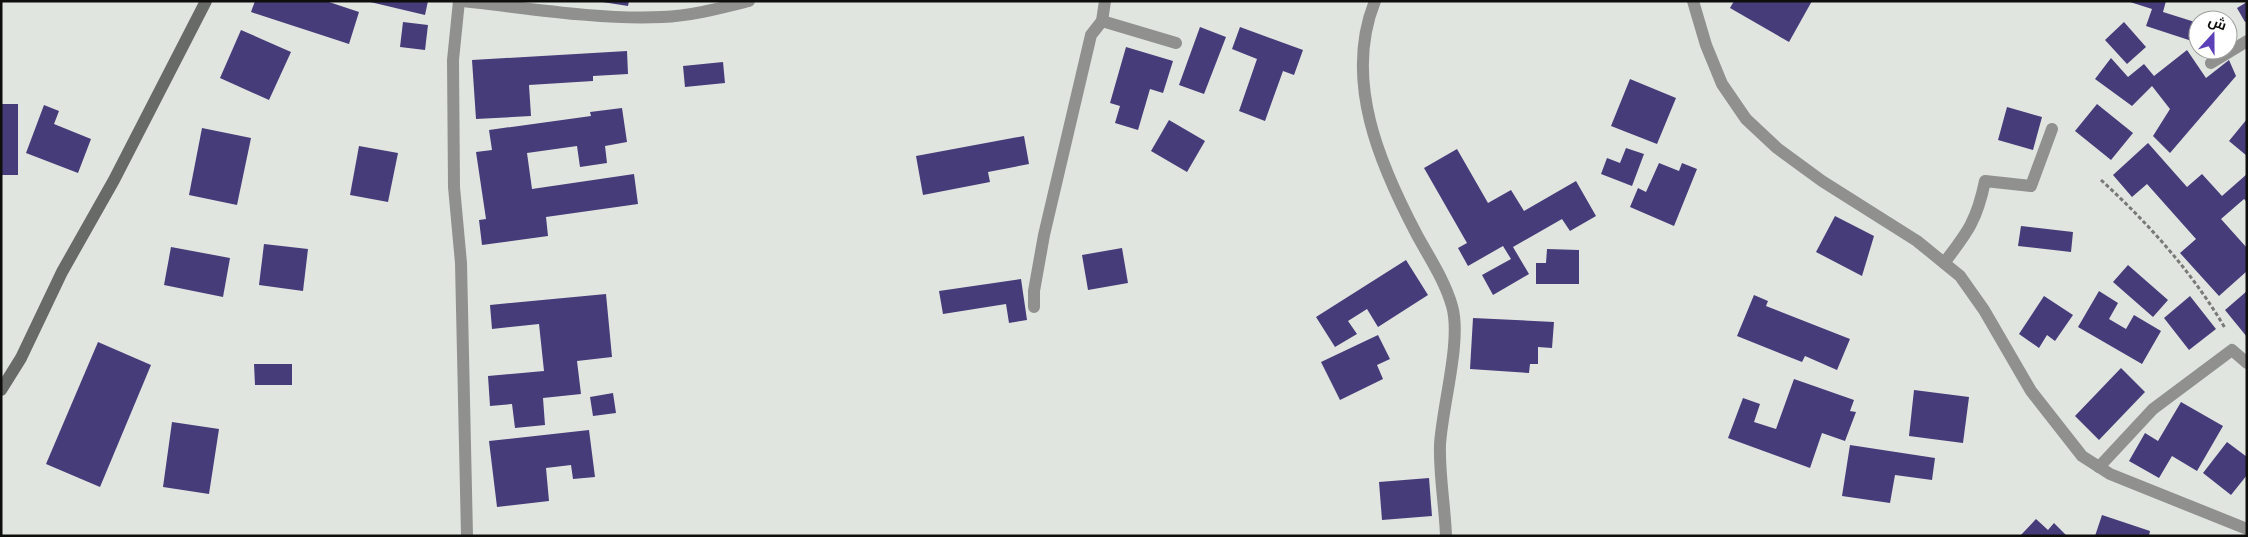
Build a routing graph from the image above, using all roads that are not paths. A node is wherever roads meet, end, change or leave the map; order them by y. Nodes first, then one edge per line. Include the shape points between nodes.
1 (206, 1) edge
2 (460, 1) edge
3 (464, 1) edge
4 (749, 1) edge
5 (1105, 1) edge
6 (1375, 1) edge
7 (1693, 1) edge
8 (1102, 20) junction
9 (2247, 41) edge
10 (1176, 42) dead end
11 (2211, 62) dead end
12 (2052, 129) dead end
13 (1944, 263) junction
14 (1034, 307) dead end
15 (2247, 363) edge
16 (1, 390) edge
17 (2099, 467) junction
18 (2247, 529) edge
19 (467, 536) edge
20 (1446, 536) edge

1 - 16 main road
2 - 19 street via 453,60 454,187 461,263
3 - 4 street via 663,18
5 - 8 street
6 - 20 street via 1367,22 1361,57 1364,93 1394,191 1452,306 1455,328 1440,446
7 - 13 street via 1722,84 1746,119 1777,148 1822,181 1917,241
8 - 10 street
8 - 14 street via 1091,35 1044,235
9 - 11 street
12 - 13 street via 2031,186 1985,181 1979,209 1970,228
13 - 17 street via 1960,276 1984,310 2031,391 2056,426 2082,456
15 - 17 street via 2232,350 2153,409
17 - 18 street

